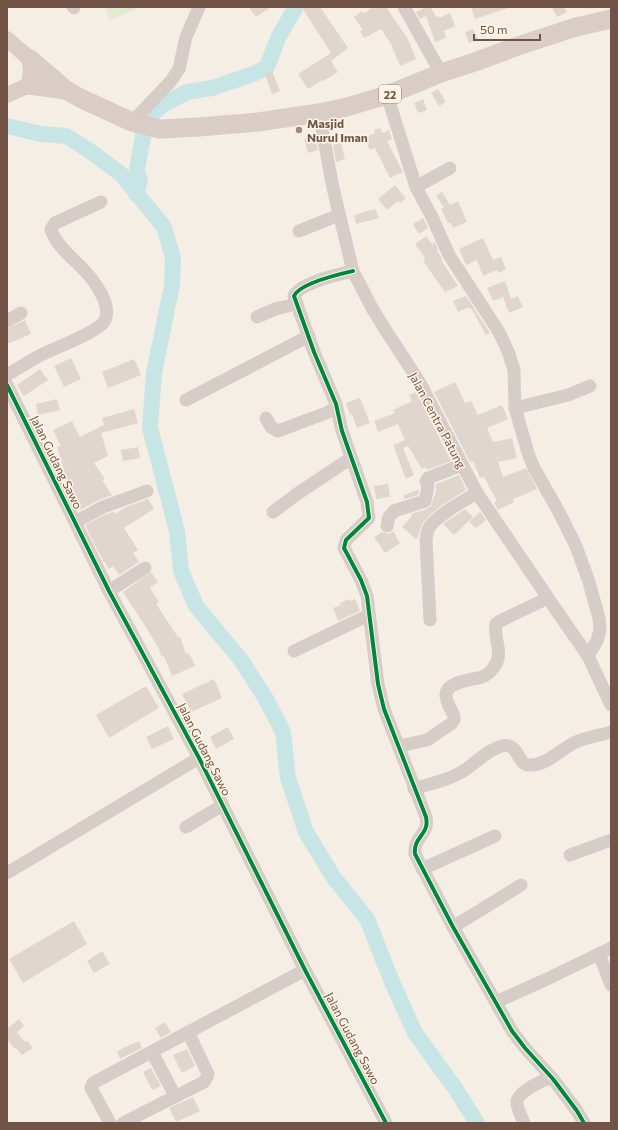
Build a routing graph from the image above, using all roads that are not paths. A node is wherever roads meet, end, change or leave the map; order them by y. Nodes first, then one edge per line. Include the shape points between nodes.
1 (200, 7) edge
2 (404, 7) edge
3 (611, 19) edge
4 (7, 39) edge
5 (30, 59) junction
6 (441, 73) junction
7 (29, 85) junction
8 (66, 90) junction
9 (7, 95) edge
10 (387, 95) junction
11 (319, 113) junction
12 (136, 123) junction
13 (450, 168) dead end
14 (416, 187) junction
15 (101, 202) dead end
16 (339, 215) junction
17 (299, 231) dead end
18 (353, 271) junction
19 (297, 304) junction
20 (21, 313) dead end
21 (257, 317) dead end
22 (7, 321) edge
23 (309, 336) junction
24 (7, 375) edge
25 (7, 385) edge
26 (590, 386) dead end
27 (186, 400) dead end
28 (336, 408) junction
29 (515, 408) junction
30 (266, 418) dead end
31 (351, 458) junction
32 (462, 465) junction
33 (147, 491) dead end
34 (477, 493) junction
35 (274, 512) dead end
36 (75, 522) junction
37 (387, 526) dead end
38 (145, 568) dead end
39 (109, 591) junction
40 (548, 598) junction
41 (369, 615) junction
42 (430, 620) dead end
43 (294, 651) dead end
44 (588, 656) junction
45 (611, 705) edge
46 (611, 732) edge
47 (399, 746) junction
48 (199, 758) junction
49 (414, 789) junction
50 (223, 805) junction
51 (186, 828) dead end
52 (495, 836) dead end
53 (611, 840) edge
54 (570, 855) dead end
55 (422, 869) junction
56 (7, 873) edge
57 (521, 885) dead end
58 (453, 927) junction
59 (611, 948) edge
60 (599, 954) junction
61 (305, 970) junction
62 (611, 985) edge
63 (496, 1002) junction
64 (188, 1032) junction
65 (152, 1052) junction
66 (551, 1077) junction
67 (175, 1096) junction
68 (110, 1123) edge
69 (123, 1123) edge
70 (386, 1123) edge
71 (524, 1123) edge
72 (584, 1123) edge

1 - 12 street via 186,37 179,70
2 - 6 street
3 - 6 highway, 22 via 544,37
4 - 5 main road
5 - 7 main road
5 - 8 highway, 22
6 - 10 highway, 22
7 - 8 highway, 22
7 - 9 main road
8 - 12 highway, 22
10 - 11 highway, 22
10 - 14 street
11 - 12 highway, 22 via 258,122 160,129
11 - 16 street, Jalan Centra Patung
13 - 14 street
14 - 29 street via 449,255 508,350 514,370
15 - 24 street via 55,223 51,229 56,240 98,288 107,312 104,321 92,331 39,356
16 - 17 street
16 - 18 street, Jalan Centra Patung
18 - 19 street via 328,276 299,290 294,296
18 - 32 street, Jalan Centra Patung via 375,314 420,383
19 - 21 street
19 - 23 street
20 - 22 street
23 - 27 street
23 - 28 street
25 - 36 street, Jalan Gudang Sawo
26 - 29 street via 568,395
28 - 30 street via 278,431 270,426
28 - 31 street
29 - 44 street via 534,468 576,546 589,582 600,630
31 - 35 street
31 - 41 street via 367,502 369,518 346,540 344,548 361,580
32 - 34 street, Jalan Centra Patung
32 - 37 street via 427,479 425,501 394,511
33 - 36 street via 103,507
34 - 40 street, Jalan Centra Patung
34 - 42 street via 442,516 427,532
36 - 39 street, Jalan Gudang Sawo
38 - 39 street
39 - 48 street, Jalan Gudang Sawo
40 - 44 street, Jalan Centra Patung
40 - 47 street via 496,624 499,651 495,666 483,677 456,683 447,692 446,697 454,716 452,723 427,740
41 - 43 street
41 - 47 street via 378,684 384,709
44 - 45 street, Jalan Centra Patung
46 - 49 street via 578,742 546,760 527,766 516,751 504,745 492,749 458,775
47 - 49 street
48 - 50 street, Jalan Gudang Sawo
48 - 56 street
49 - 55 street via 427,823 414,846 414,854
50 - 51 street
50 - 61 street, Jalan Gudang Sawo
52 - 55 street
53 - 54 street
55 - 58 street
57 - 58 street
58 - 63 street
59 - 60 street
60 - 62 street
60 - 63 street
61 - 64 street
61 - 70 street, Jalan Gudang Sawo
63 - 66 street via 512,1032
64 - 65 street
64 - 67 street via 208,1074 204,1082
65 - 67 street
65 - 68 street via 93,1083 92,1088
66 - 71 street via 528,1089 518,1099 517,1105
66 - 72 street
67 - 69 street

